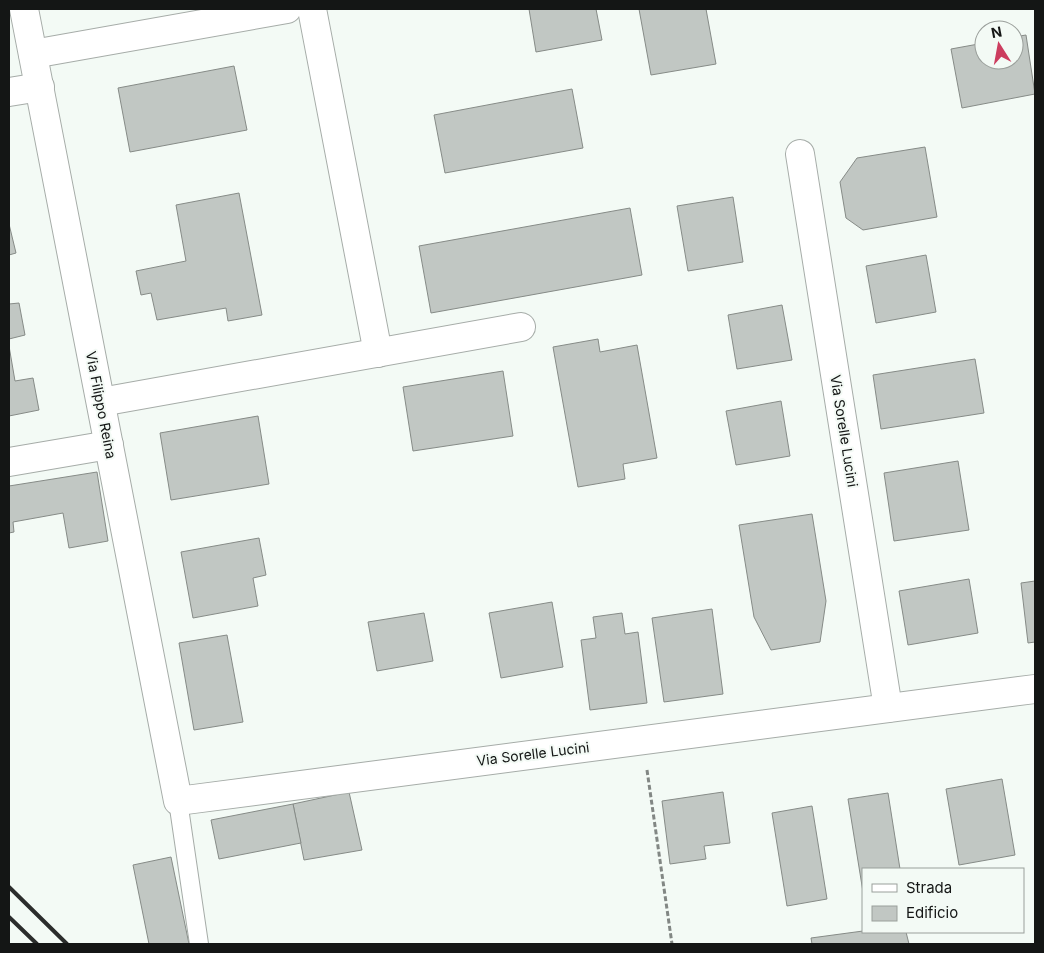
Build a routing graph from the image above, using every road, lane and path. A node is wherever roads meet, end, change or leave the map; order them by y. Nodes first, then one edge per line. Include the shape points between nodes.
1 (24, 9) edge
2 (287, 9) edge
3 (312, 9) edge
4 (33, 54) junction
5 (40, 87) junction
6 (9, 92) edge
7 (800, 154) dead end
8 (521, 327) dead end
9 (378, 353) junction
10 (101, 402) junction
11 (109, 445) junction
12 (9, 462) edge
13 (1035, 689) edge
14 (888, 708) junction
15 (642, 740) junction
16 (178, 801) junction
17 (199, 944) edge
18 (672, 944) edge

1 - 4 street, Via Filippo Reina
2 - 4 street
3 - 9 street
4 - 5 street, Via Filippo Reina
5 - 6 street
5 - 10 street, Via Filippo Reina
7 - 14 street, Via Sorelle Lucini
8 - 9 street
9 - 10 street
10 - 11 street, Via Filippo Reina
11 - 12 street
11 - 16 street, Via Filippo Reina
13 - 14 street, Via Sorelle Lucini
14 - 15 street, Via Sorelle Lucini
15 - 16 street, Via Sorelle Lucini
15 - 18 path
16 - 17 lane

